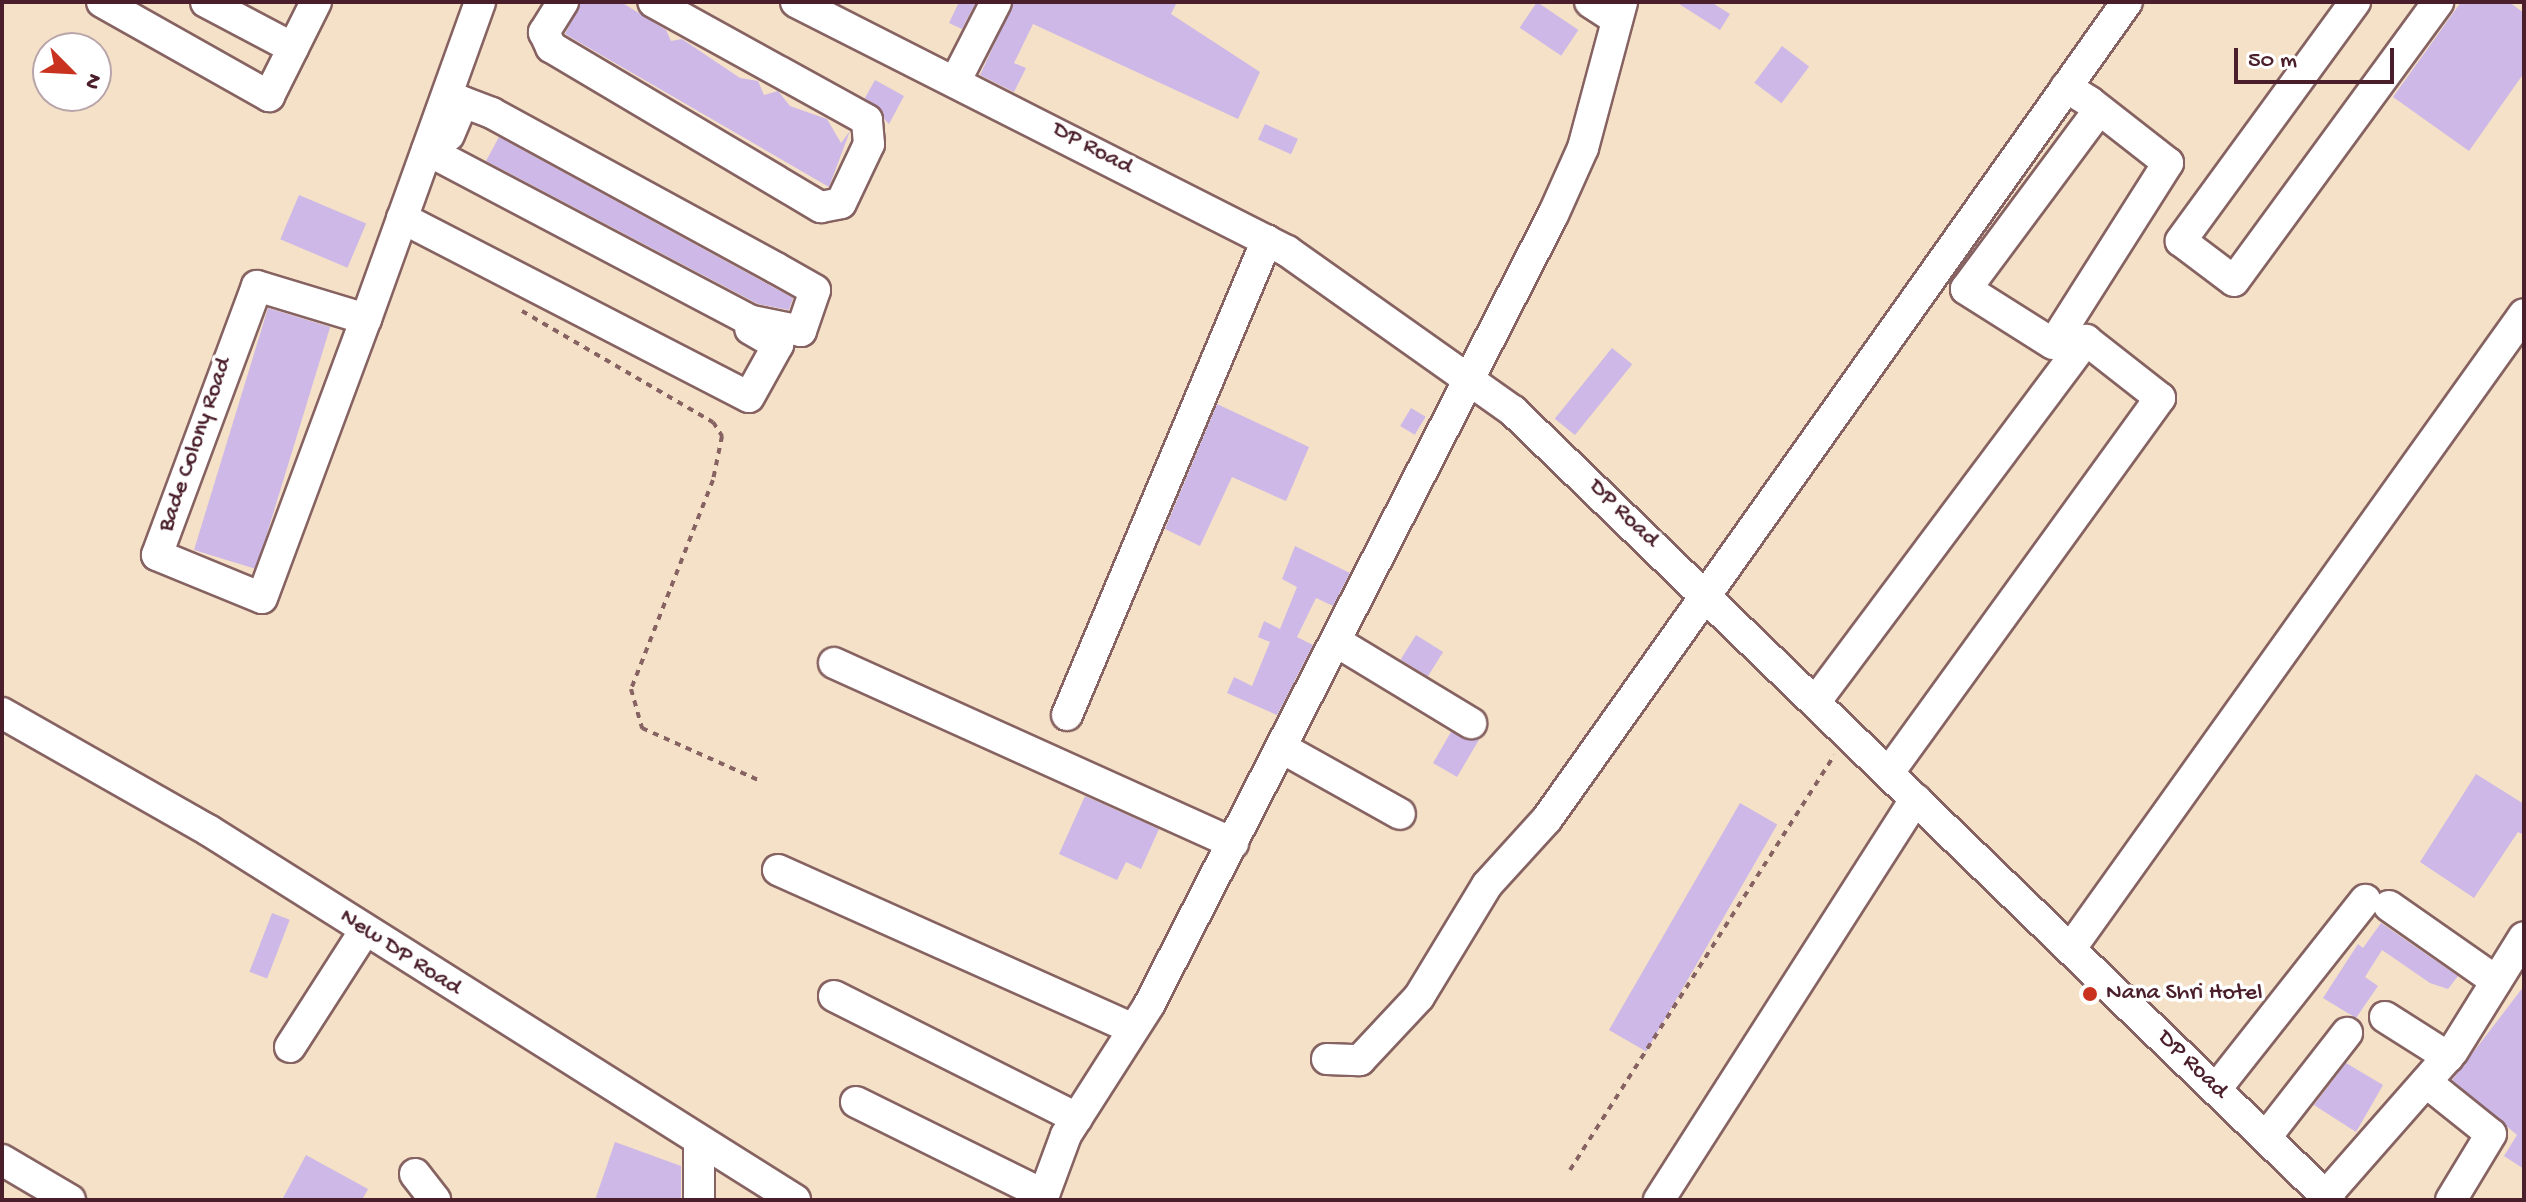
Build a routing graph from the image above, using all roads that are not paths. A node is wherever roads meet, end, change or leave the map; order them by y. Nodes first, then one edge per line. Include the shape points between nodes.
1 (102, 2) edge
2 (206, 2) edge
3 (316, 2) edge
4 (480, 2) edge
5 (563, 2) edge
6 (653, 2) edge
7 (796, 2) edge
8 (996, 2) edge
9 (1590, 2) edge
10 (2127, 2) edge
11 (2355, 2) edge
12 (2438, 2) edge
13 (1619, 10) edge
14 (293, 48) junction
15 (957, 78) junction
16 (2066, 87) junction
17 (2099, 110) junction
18 (431, 160) junction
19 (407, 220) junction
20 (1277, 245) junction
21 (2524, 314) edge
22 (366, 319) junction
23 (1473, 381) junction
24 (1705, 594) junction
25 (1337, 642) junction
26 (834, 663) dead end
27 (1816, 701) junction
28 (2, 713) edge
29 (1067, 715) dead end
30 (1471, 723) dead end
31 (1282, 748) junction
32 (1889, 772) junction
33 (1915, 799) junction
34 (1400, 814) dead end
35 (1233, 843) junction
36 (778, 870) dead end
37 (365, 930) junction
38 (2524, 937) edge
39 (2071, 948) junction
40 (2508, 979) edge
41 (834, 996) dead end
42 (2385, 1017) dead end
43 (1133, 1029) junction
44 (2347, 1033) dead end
45 (290, 1047) dead end
46 (2448, 1057) junction
47 (1327, 1059) dead end
48 (2426, 1082) junction
49 (2216, 1089) junction
50 (856, 1102) dead end
51 (1077, 1118) junction
52 (2266, 1137) junction
53 (699, 1144) junction
54 (2, 1160) edge
55 (415, 1174) dead end
56 (1043, 1197) edge
57 (2326, 1198) edge
58 (70, 1200) edge
59 (435, 1200) edge
60 (699, 1200) edge
61 (795, 1200) edge
62 (1659, 1200) edge
63 (2451, 1200) edge

1 - 14 street via 269,96
2 - 14 street
3 - 14 street
4 - 18 street, Bade Colony Road
5 - 6 street via 544,32 551,47 821,207 841,203 874,130 867,120
7 - 15 street, DP Road
8 - 15 street
9 - 13 street
10 - 16 street
11 - 12 street via 2181,241 2234,281
13 - 23 street via 1583,148
15 - 20 street, DP Road
16 - 17 street
16 - 24 street
17 - 17 street via 2168,163 2053,344 1966,289
18 - 18 street via 752,321 801,331 815,290 492,113 463,102
18 - 19 street, Bade Colony Road
18 - 19 street via 778,345 749,397 741,395
19 - 22 street, Bade Colony Road
20 - 23 street, DP Road
20 - 29 street
21 - 39 street
22 - 22 street, Bade Colony Road via 262,598 157,555 257,286
23 - 24 street, DP Road
23 - 25 street
24 - 27 street, DP Road
24 - 47 street via 1547,819 1463,918 1419,997 1360,1060
25 - 30 street
25 - 31 street
26 - 35 street
27 - 32 street, DP Road
27 - 32 street via 2086,340 2160,398
28 - 37 street, New DP Road
31 - 34 street
31 - 35 street
32 - 33 street, DP Road
33 - 39 street, DP Road
33 - 62 street
35 - 43 street
36 - 43 street
37 - 45 street
37 - 53 street, New DP Road
38 - 40 street
39 - 49 street, DP Road
40 - 46 street
40 - 49 street via 2377,903
41 - 51 street
42 - 46 street
43 - 51 street
44 - 52 street
46 - 48 street
48 - 57 street
48 - 63 street via 2491,1134
49 - 52 street, DP Road
50 - 56 street
51 - 56 street
52 - 57 street, DP Road
53 - 60 street
53 - 61 street, New DP Road
54 - 58 street
55 - 59 street

